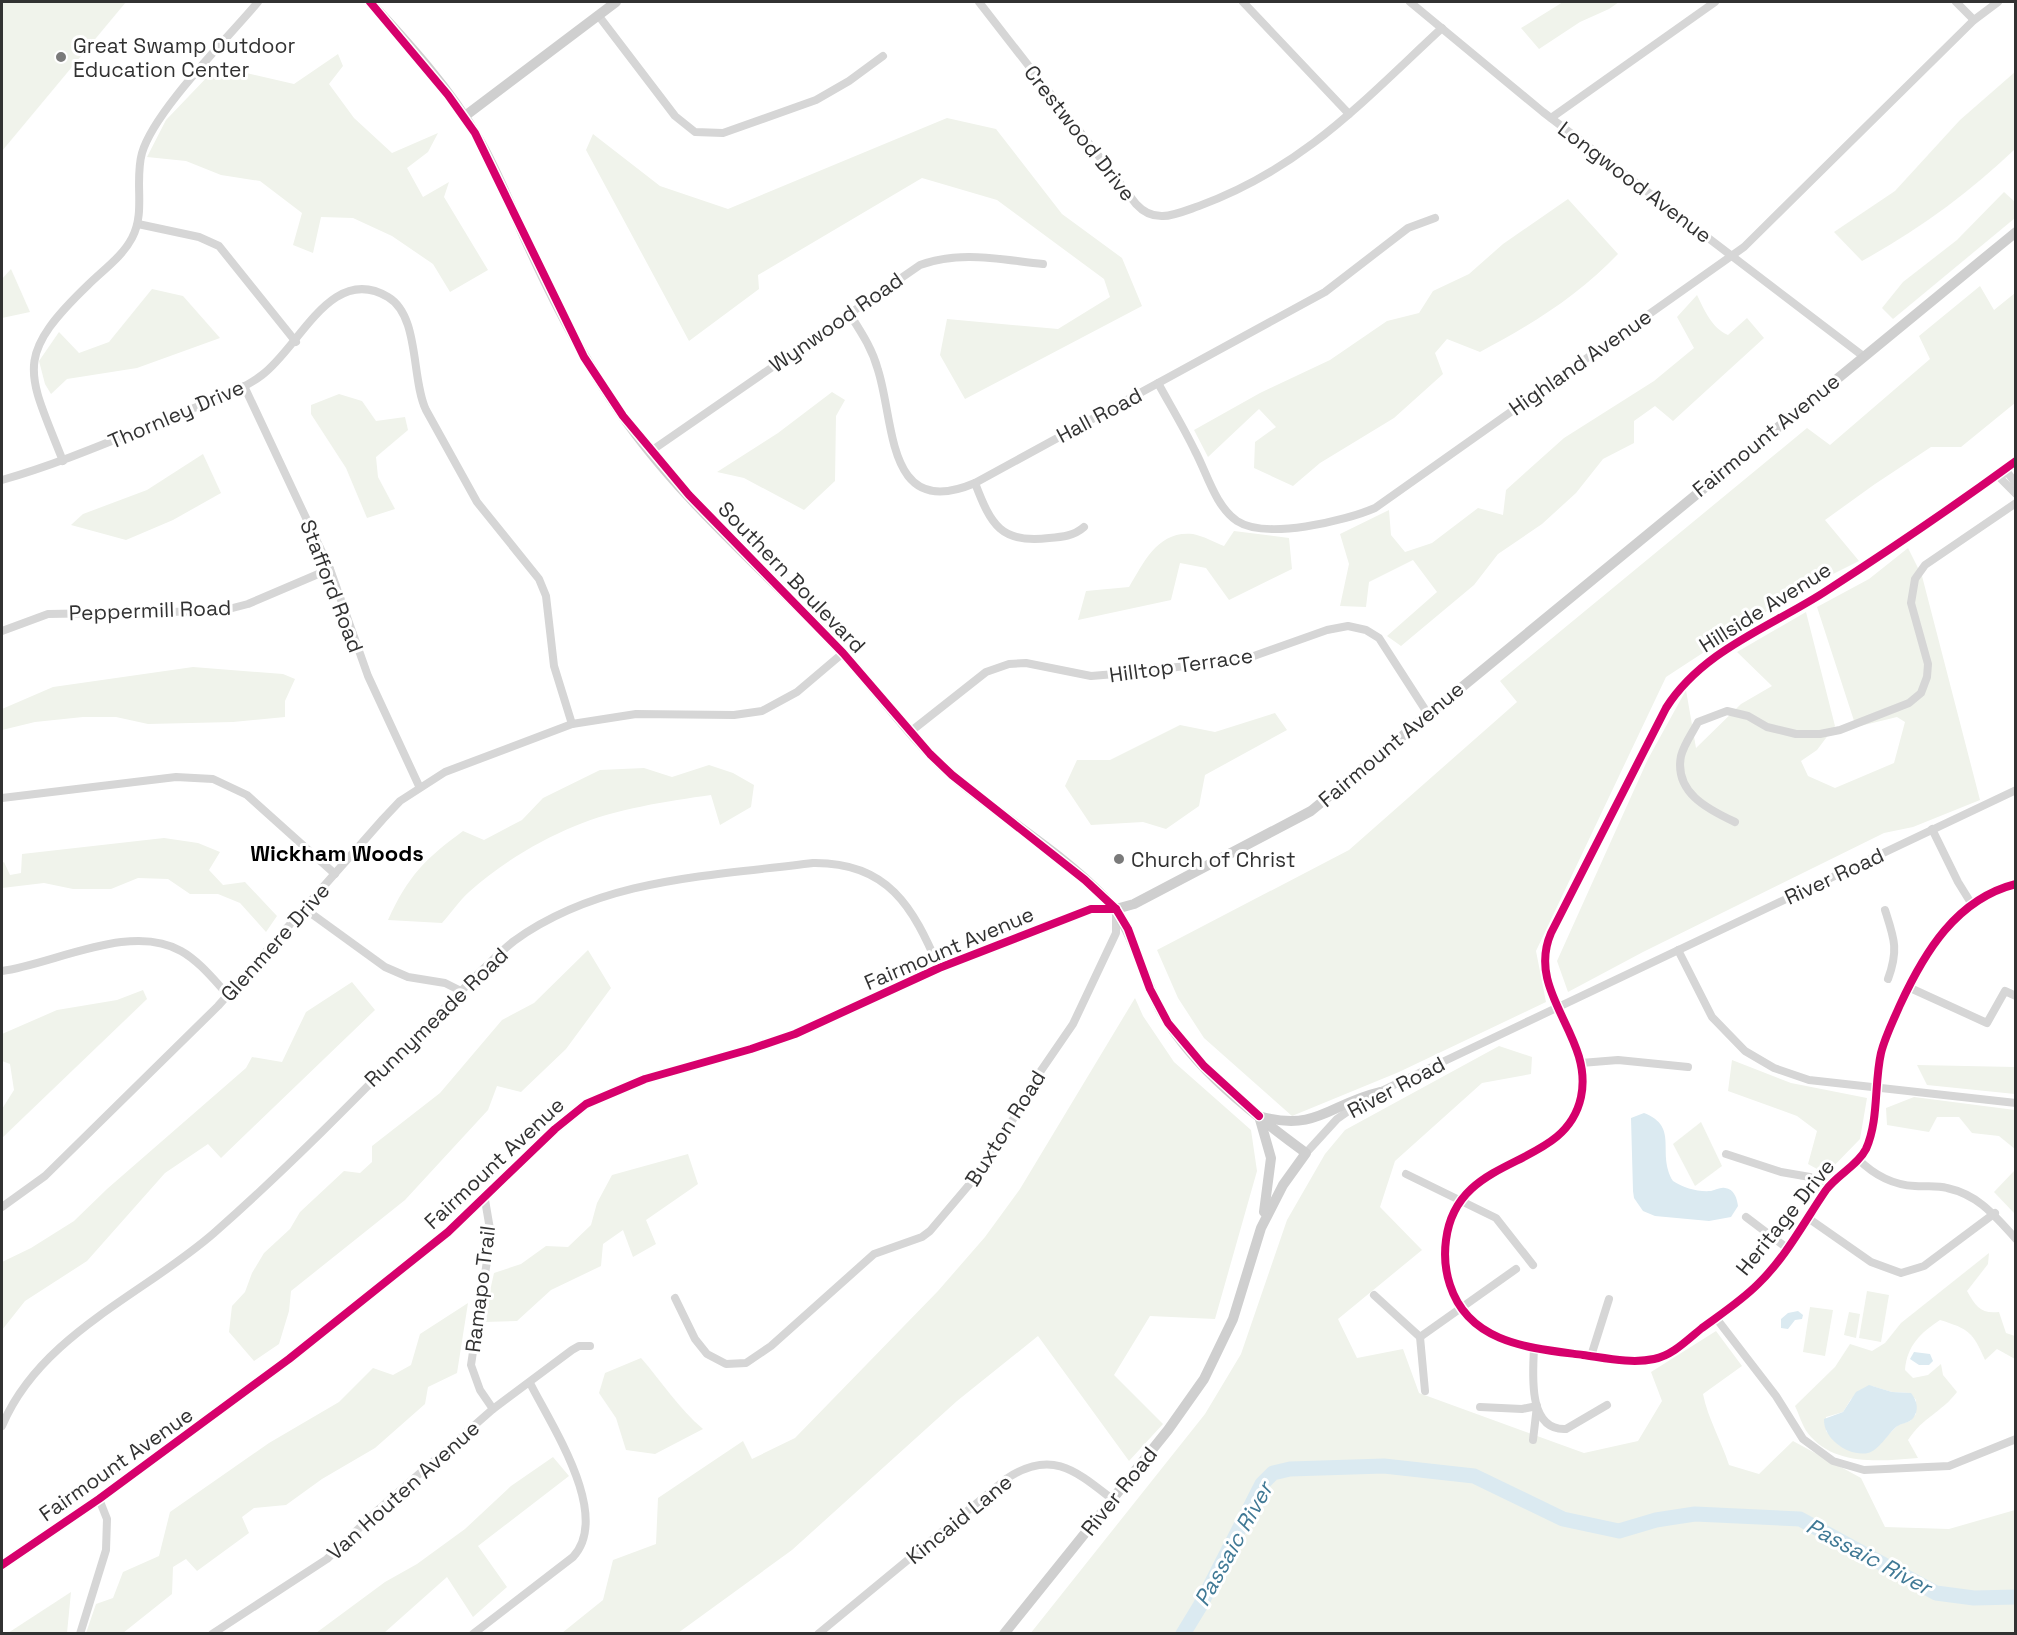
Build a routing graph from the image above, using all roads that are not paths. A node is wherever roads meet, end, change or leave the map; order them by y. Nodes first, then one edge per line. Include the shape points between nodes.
1 (258, 2) edge
2 (370, 2) edge
3 (616, 2) edge
4 (979, 2) edge
5 (1243, 2) edge
6 (1412, 2) edge
7 (1715, 2) edge
8 (1956, 2) edge
9 (1998, 2) edge
10 (598, 15) junction
11 (1974, 20) junction
12 (1442, 28) junction
13 (883, 56) dead end
14 (1349, 114) junction
15 (465, 116) junction
16 (1551, 118) junction
17 (1435, 218) dead end
18 (138, 224) junction
19 (2016, 232) edge
20 (1732, 255) junction
21 (1044, 264) dead end
22 (849, 313) junction
23 (296, 342) junction
24 (1863, 356) junction
25 (1158, 383) junction
26 (244, 386) junction
27 (651, 451) junction
28 (63, 461) junction
29 (2016, 461) edge
30 (2002, 472) junction
31 (2, 480) edge
32 (975, 483) junction
33 (2016, 484) edge
34 (2016, 494) edge
35 (2016, 502) edge
36 (1084, 527) dead end
37 (330, 569) junction
38 (2, 631) edge
39 (843, 653) junction
40 (1428, 714) junction
41 (572, 724) junction
42 (910, 732) junction
43 (419, 786) junction
44 (2016, 790) edge
45 (2, 798) edge
46 (1735, 822) dead end
47 (1932, 830) junction
48 (335, 874) junction
49 (2016, 884) edge
50 (1971, 903) junction
51 (305, 909) junction
52 (1116, 909) junction
53 (1885, 910) dead end
54 (1678, 950) junction
55 (939, 968) junction
56 (2, 971) edge
57 (1888, 979) dead end
58 (1908, 987) junction
59 (461, 991) junction
60 (228, 995) junction
61 (2016, 996) edge
62 (1558, 1007) junction
63 (1581, 1063) junction
64 (1688, 1067) dead end
65 (1876, 1087) junction
66 (1380, 1092) junction
67 (2016, 1103) edge
68 (1259, 1116) junction
69 (1306, 1153) junction
70 (1726, 1154) dead end
71 (1858, 1159) junction
72 (1406, 1174) dead end
73 (1825, 1191) junction
74 (485, 1200) junction
75 (1461, 1202) junction
76 (2, 1208) edge
77 (1995, 1213) junction
78 (1746, 1217) dead end
79 (1808, 1218) junction
80 (1261, 1228) junction
81 (2016, 1239) edge
82 (1787, 1248) junction
83 (1533, 1265) dead end
84 (1516, 1269) dead end
85 (1374, 1295) dead end
86 (675, 1298) dead end
87 (1609, 1299) dead end
88 (1461, 1307) junction
89 (1716, 1318) junction
90 (1420, 1337) junction
91 (590, 1346) dead end
92 (1534, 1348) junction
93 (1591, 1356) junction
94 (531, 1383) junction
95 (1425, 1391) dead end
96 (1607, 1405) dead end
97 (1536, 1406) junction
98 (1480, 1407) dead end
99 (493, 1409) junction
100 (2, 1426) edge
101 (2016, 1439) edge
102 (1533, 1440) dead end
103 (99, 1499) junction
104 (1112, 1499) junction
105 (2, 1565) edge
106 (80, 1634) edge
107 (212, 1634) edge
108 (473, 1634) edge
109 (818, 1634) edge
110 (1004, 1634) edge

1 - 18 street via 150,134 140,165
2 - 15 main road, Southern Boulevard
3 - 10 main road
4 - 14 street, Crestwood Drive via 1147,214 1170,216 1249,184 1297,157
5 - 14 street
6 - 12 street, Longwood Avenue
7 - 16 street
8 - 11 street
9 - 11 street, Highland Avenue
10 - 13 street via 675,116 694,132 723,133 816,100
10 - 15 main road
11 - 20 street, Highland Avenue
12 - 14 street, Crestwood Drive
12 - 16 street, Longwood Avenue
15 - 27 main road, Southern Boulevard via 584,357 622,417
16 - 20 street, Longwood Avenue
17 - 25 street, Hall Road via 1408,228 1325,292
18 - 23 street via 199,237 219,246
18 - 28 street via 120,255 84,289 47,331 36,350 32,364 34,387
19 - 24 main road, Fairmount Avenue
20 - 24 street, Longwood Avenue
20 - 25 street, Highland Avenue via 1382,503 1350,519 1270,529 1238,521 1217,496
21 - 22 street, Wynwood Road via 944,257 910,271
22 - 27 street, Wynwood Road
22 - 32 street, Hall Road via 868,343 878,370 901,469 929,490 946,491
23 - 26 street, Thornley Drive via 268,370
23 - 41 street, Thornley Drive via 324,306 349,290 379,293 402,310 410,332 420,398 426,410 477,502 533,570 543,589 554,666
24 - 40 main road, Fairmount Avenue
25 - 32 street, Hall Road
26 - 28 street, Thornley Drive
26 - 37 street, Stafford Road
27 - 39 main road, Southern Boulevard
28 - 31 street, Thornley Drive
29 - 30 street, Hillside Avenue
30 - 33 street via 2008,473
30 - 34 street via 2001,478
30 - 62 street, Hillside Avenue via 1825,592 1723,651 1676,693 1547,942 1543,968
32 - 36 street via 992,520 1007,536 1040,539 1073,535
35 - 46 street via 1925,566 1915,579 1911,603 1928,664 1921,693 1909,704 1820,735 1767,727 1748,716 1727,711 1698,722 1682,754 1680,774 1686,790 1708,809
37 - 38 street, Peppermill Road via 248,604 221,611 48,614
37 - 43 street, Stafford Road via 368,676
39 - 41 street, Glenmere Drive via 797,692 762,711 734,715 636,714
39 - 42 main road, Southern Boulevard
40 - 42 street, Hilltop Terrace via 1379,638 1348,626 1251,657 1140,672 1091,676 1026,663 1009,664 986,672
40 - 52 main road, Fairmount Avenue via 1311,811 1173,885
41 - 43 street, Glenmere Drive via 445,772
42 - 52 main road, Southern Boulevard via 952,775 1086,880
43 - 48 street, Glenmere Drive via 400,801
44 - 47 street, River Road
45 - 48 street via 176,777 213,779 247,795
47 - 50 street
47 - 54 street, River Road
48 - 51 street, Glenmere Drive
49 - 50 street
50 - 58 street, Heritage Drive via 1933,944
51 - 59 street via 385,967
51 - 60 street, Glenmere Drive
52 - 55 main road, Fairmount Avenue via 1091,909
52 - 68 main road, Southern Boulevard via 1168,1023 1204,1066
52 - 86 street, Buxton Road via 1116,933 1073,1024 1038,1075 990,1160 930,1231 874,1254 746,1364 726,1364 707,1354
53 - 57 street via 1896,945
54 - 62 street, River Road
54 - 65 street via 1712,1017 1745,1051 1800,1077
55 - 59 street, Runnymeade Road via 917,919 883,881 841,864 813,863 660,882 601,897 520,938
55 - 74 main road, Fairmount Avenue via 795,1034 645,1079 602,1096 572,1114
56 - 60 street via 87,950 146,941 181,951
58 - 61 street via 1987,1023 2005,992
58 - 65 street, Heritage Drive via 1882,1050
59 - 100 street, Runnymeade Road via 212,1234 78,1332 43,1364
60 - 76 street, Glenmere Drive via 45,1176
62 - 63 street, Heritage Drive
62 - 66 street, River Road
63 - 64 street via 1618,1060
63 - 75 street, Heritage Drive via 1581,1096 1568,1126 1548,1145 1483,1178
65 - 67 street
65 - 71 street, Heritage Drive via 1869,1138
66 - 68 main road via 1301,1122
66 - 69 street, River Road via 1337,1119
68 - 69 main road, Southern Boulevard
68 - 80 main road via 1271,1158
69 - 80 main road, River Road
70 - 73 street via 1810,1177
71 - 73 street, Heritage Drive
71 - 77 street via 1888,1179 1956,1190
72 - 75 street
73 - 79 street, Heritage Drive
74 - 99 street, Ramapo Trail via 491,1235 471,1365 480,1390
74 - 103 main road, Fairmount Avenue via 271,1373
75 - 83 street via 1496,1218
75 - 88 street, Heritage Drive via 1449,1225 1445,1252 1450,1286
77 - 79 street via 1924,1266 1901,1273 1871,1262
77 - 81 street
78 - 82 street
79 - 82 street, Heritage Drive
80 - 104 main road, River Road via 1230,1327 1204,1379
82 - 89 street, Heritage Drive via 1757,1286
84 - 88 street
85 - 90 street
87 - 93 street
88 - 90 street
88 - 92 street, Heritage Drive via 1491,1335
89 - 93 street, Heritage Drive via 1676,1349 1657,1358 1638,1361
89 - 101 street via 1776,1396 1803,1439 1833,1461 1864,1470 1949,1466
90 - 95 street
91 - 94 street, Van Houten Avenue via 572,1350
92 - 93 street, Heritage Drive
92 - 97 street
94 - 99 street, Van Houten Avenue
94 - 108 street via 579,1482 584,1542 573,1557
96 - 97 street via 1561,1429 1545,1421
97 - 98 street
97 - 102 street
99 - 107 street, Van Houten Avenue via 327,1559
103 - 105 main road, Fairmount Avenue
103 - 106 street via 107,1519 106,1551
104 - 109 street, Kincaid Lane via 1068,1468 1047,1464 1026,1467 1006,1479
104 - 110 main road, River Road

